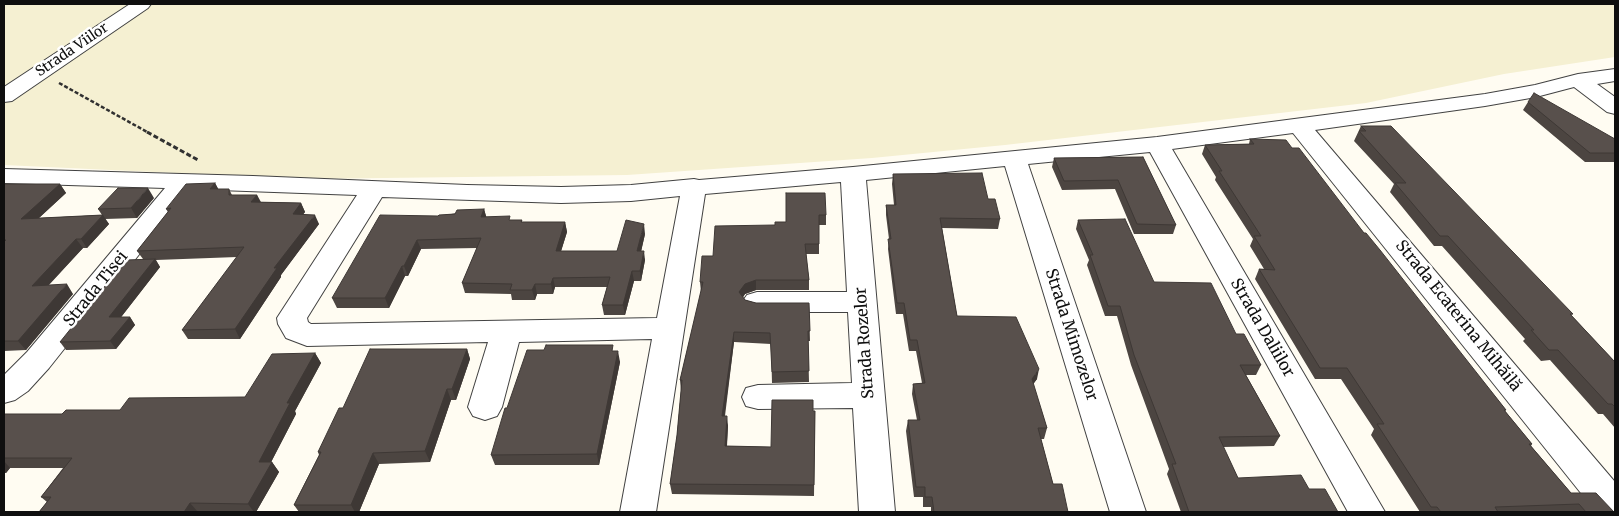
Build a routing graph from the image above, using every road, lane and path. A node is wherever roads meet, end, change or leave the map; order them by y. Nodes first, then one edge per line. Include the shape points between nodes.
1 (142, 4) edge
2 (38, 72) junction
3 (1615, 75) edge
4 (1578, 80) junction
5 (4, 96) edge
6 (1615, 107) edge
7 (1299, 125) junction
8 (1157, 144) junction
9 (1014, 158) junction
10 (191, 171) junction
11 (853, 174) junction
12 (4, 176) edge
13 (694, 186) junction
14 (374, 189) junction
15 (757, 302) edge
16 (862, 302) junction
17 (669, 328) junction
18 (507, 331) junction
19 (4, 391) edge
20 (868, 395) junction
21 (758, 397) dead end
22 (485, 407) dead end
23 (1615, 508) edge
24 (638, 512) edge
25 (877, 512) edge
26 (1128, 512) edge
27 (1367, 512) edge

1 - 2 street, Strada Viilor
2 - 5 street, Strada Viilor
2 - 10 path
3 - 4 street
4 - 6 street
4 - 7 street via 1493,98
7 - 8 street
7 - 23 street, Strada Ecaterina Mihăilă
8 - 9 street
8 - 27 street, Strada Daliilor
9 - 11 street
9 - 26 street, Strada Mimozelor
10 - 12 street
10 - 14 street
10 - 19 street, Strada Tisei via 38,360
11 - 13 street
11 - 16 street, Strada Rozelor
13 - 14 street via 631,193 561,195
13 - 17 street
14 - 18 street via 292,318 297,330 306,335
15 - 16 street
16 - 20 street, Strada Rozelor
17 - 18 street
17 - 24 street
18 - 22 street
20 - 21 street
20 - 25 street, Strada Rozelor

